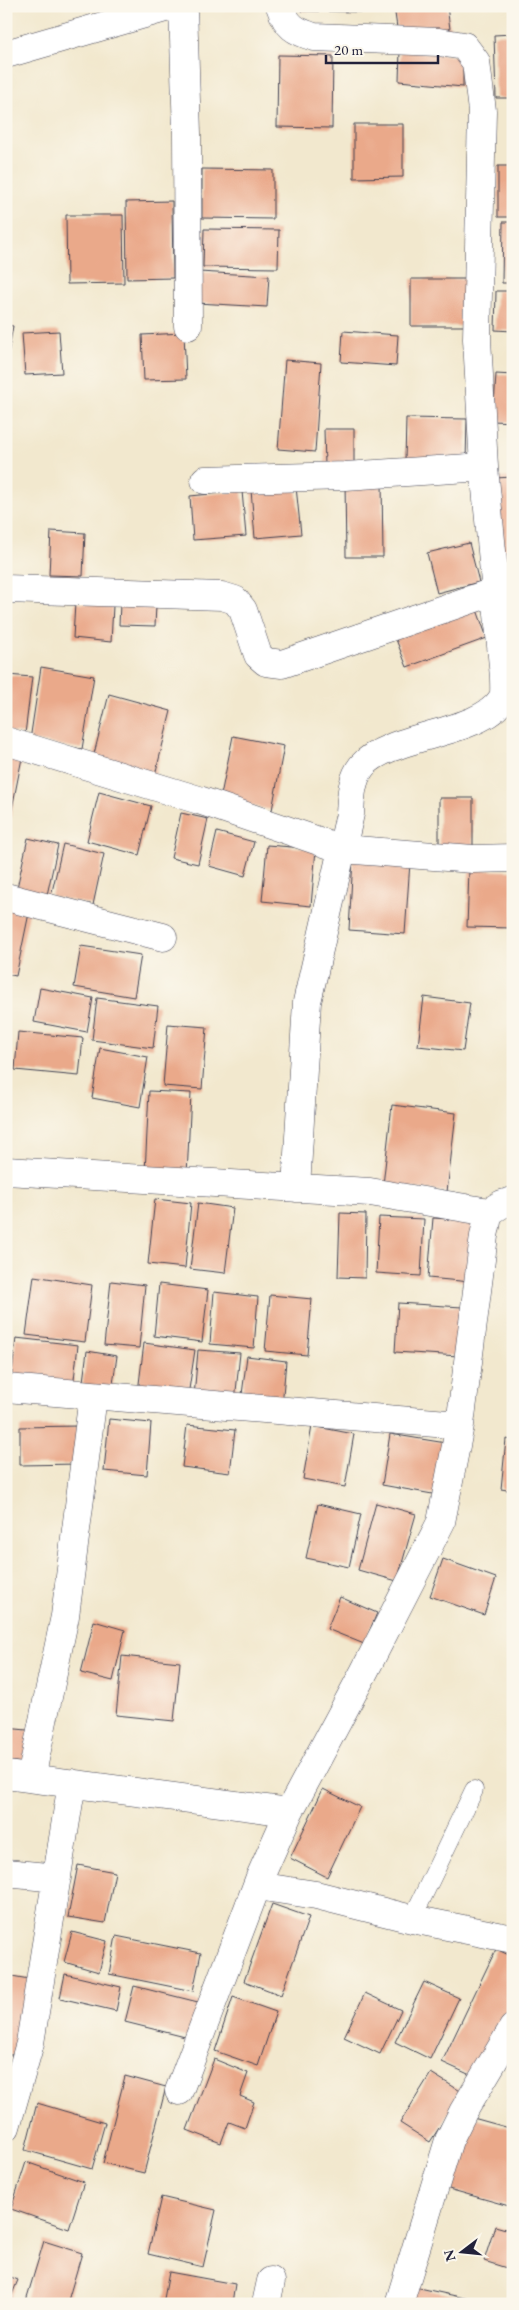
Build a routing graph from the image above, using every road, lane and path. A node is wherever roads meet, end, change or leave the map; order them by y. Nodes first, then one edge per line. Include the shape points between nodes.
1 (172, 6) edge
2 (182, 6) edge
3 (280, 6) edge
4 (6, 54) edge
5 (6, 62) edge
6 (188, 326) dead end
7 (484, 467) junction
8 (205, 480) dead end
9 (6, 589) edge
10 (496, 591) junction
11 (6, 741) edge
12 (342, 849) junction
13 (513, 858) edge
14 (6, 896) edge
15 (163, 936) dead end
16 (6, 1171) edge
17 (296, 1188) junction
18 (501, 1207) edge
19 (6, 1388) edge
20 (93, 1396) junction
21 (460, 1425) junction
22 (19, 1777) edge
23 (72, 1784) junction
24 (474, 1790) dead end
25 (289, 1812) junction
26 (6, 1872) edge
27 (57, 1878) junction
28 (257, 1886) junction
29 (412, 1919) junction
30 (513, 1939) edge
31 (513, 2028) edge
32 (15, 2065) edge
33 (179, 2091) dead end
34 (6, 2127) edge
35 (399, 2304) edge

1 - 4 street
2 - 6 street via 187,134
3 - 7 street via 295,31 314,37 439,42 464,46 476,62 482,111 477,339
4 - 5 street
7 - 8 street via 345,476
7 - 10 street
9 - 10 street via 222,596 235,600 242,610 258,655 266,662 282,664
10 - 12 street via 503,698 488,715 381,753 362,766 353,783
11 - 12 street via 200,800
12 - 13 street via 473,859
12 - 17 street via 307,1002
14 - 15 street
16 - 17 street
17 - 18 street via 370,1192
18 - 21 street via 484,1236
19 - 20 street
20 - 21 street
20 - 22 street via 65,1616
21 - 25 street via 441,1522
22 - 23 street
23 - 25 street
23 - 27 street
24 - 29 lane
25 - 28 street
26 - 27 street
27 - 32 street via 30,2043
28 - 29 street via 316,1895
28 - 33 street
29 - 30 street
31 - 35 street via 449,2140
32 - 34 street

